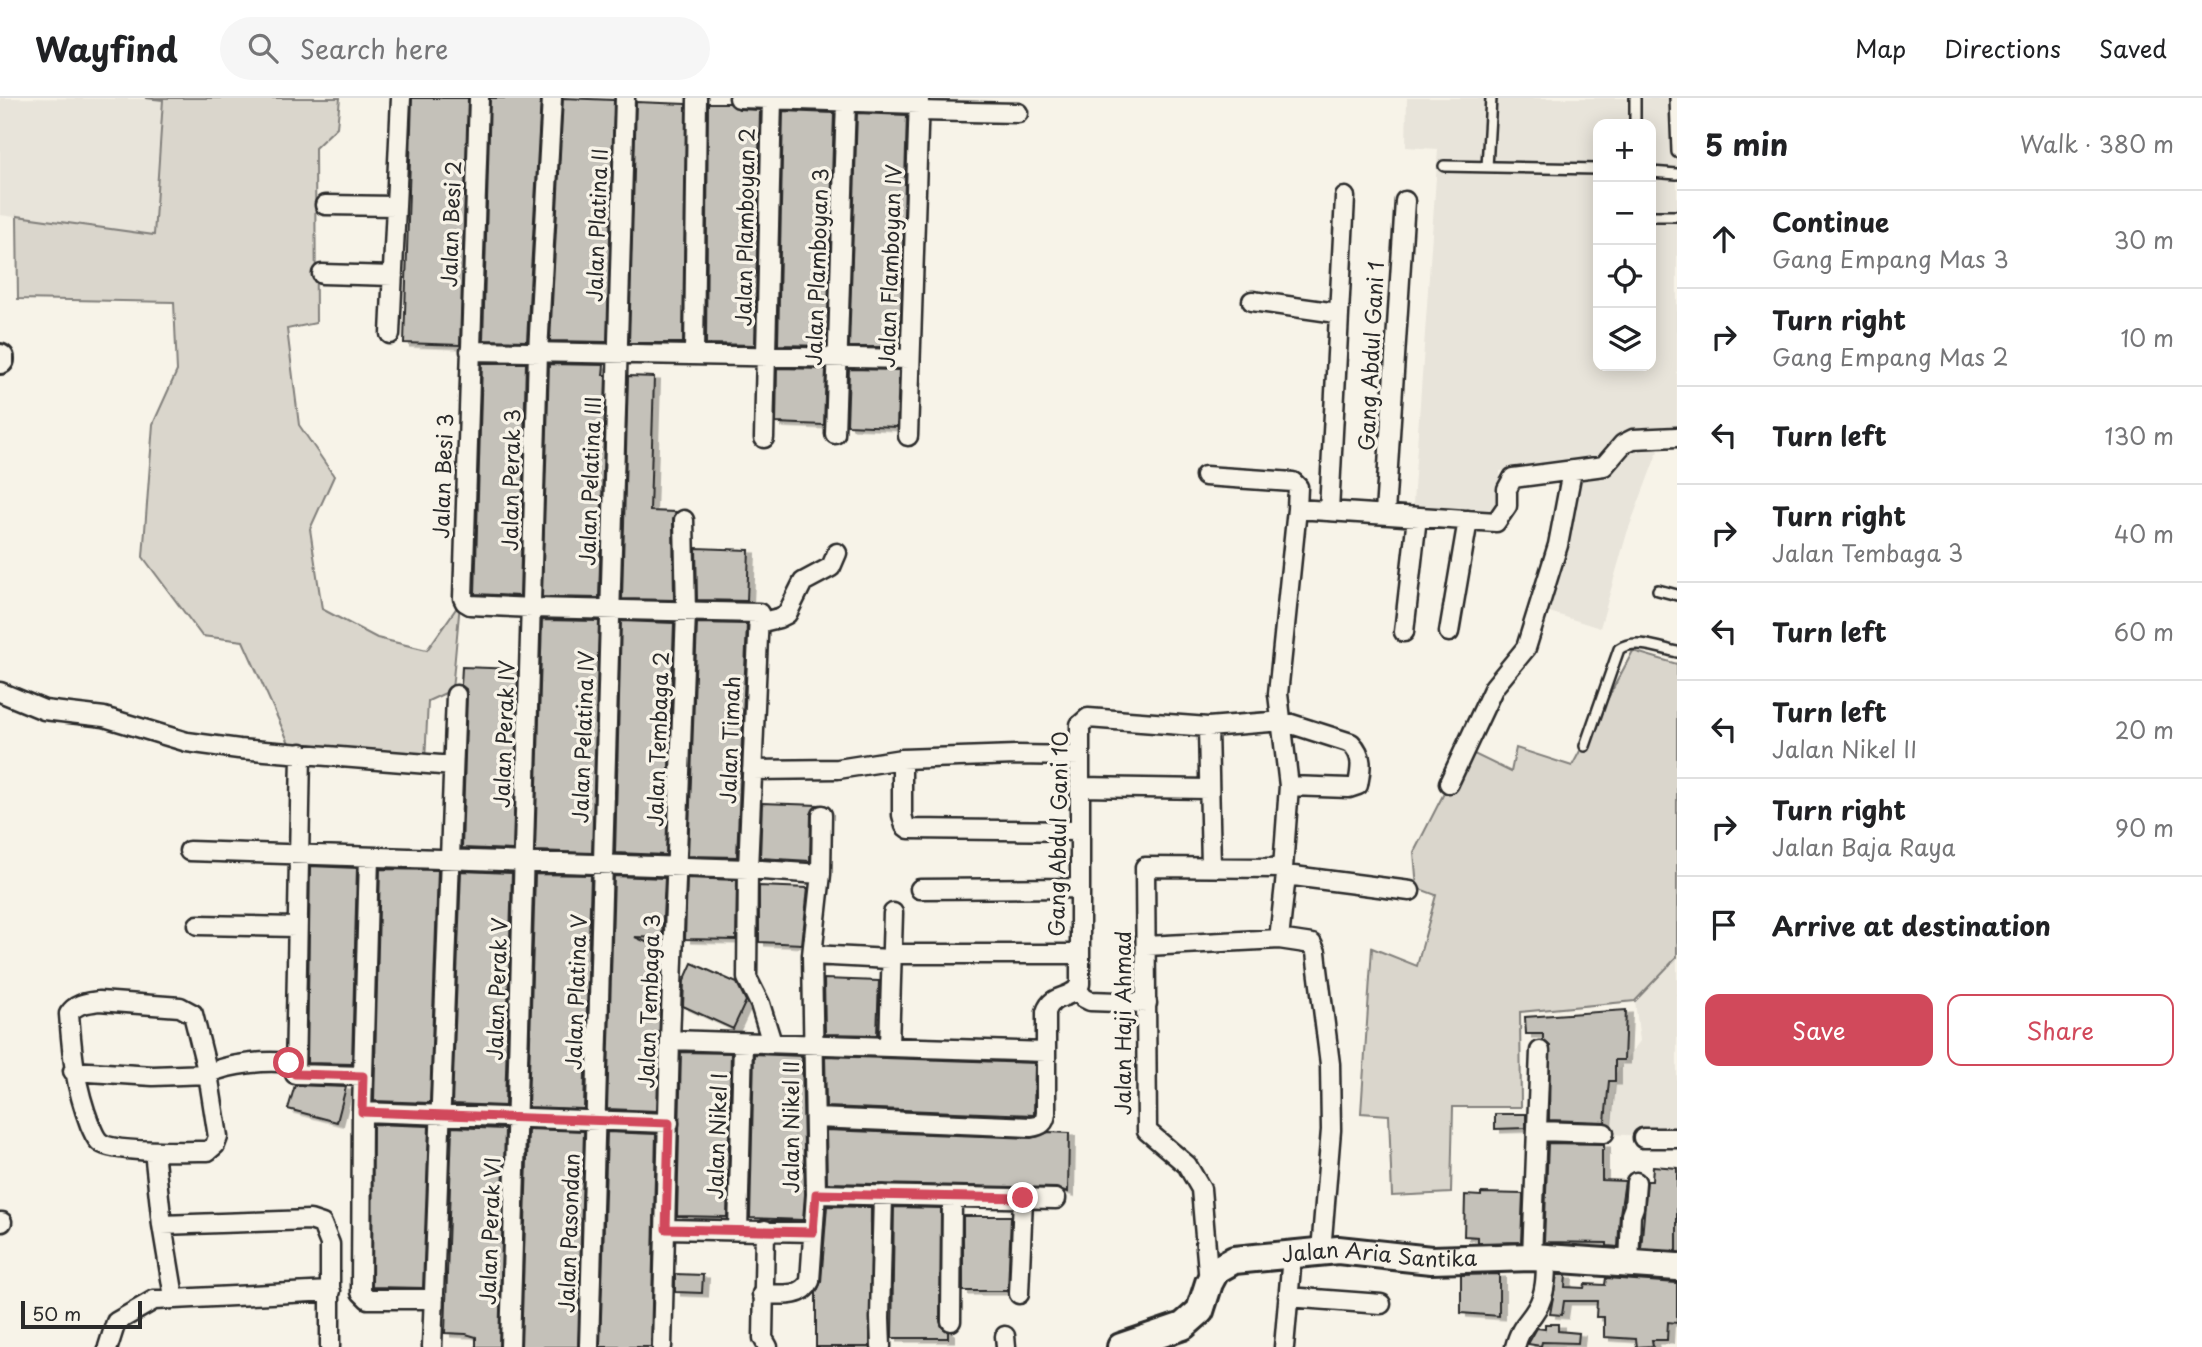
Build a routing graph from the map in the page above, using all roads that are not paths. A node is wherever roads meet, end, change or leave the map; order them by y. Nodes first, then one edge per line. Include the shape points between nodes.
1 (401, 98) edge
2 (479, 98) edge
3 (552, 98) edge
4 (625, 98) edge
5 (697, 98) edge
6 (739, 98) edge
7 (1491, 98) edge
8 (1635, 98) edge
9 (1675, 98) edge
10 (772, 99) edge
11 (846, 102) junction
12 (919, 104) edge
13 (1018, 113) dead end
14 (1635, 119) edge
15 (1677, 152) edge
16 (1444, 166) dead end
17 (1487, 167) junction
18 (1593, 169) edge
19 (1656, 172) edge
20 (1677, 174) edge
21 (1345, 197) dead end
22 (1405, 201) dead end
23 (325, 205) dead end
24 (396, 206) junction
25 (1656, 216) edge
26 (1677, 216) edge
27 (322, 274) dead end
28 (393, 276) junction
29 (1252, 301) dead end
30 (1337, 313) junction
31 (390, 334) dead end
32 (470, 351) junction
33 (538, 352) junction
34 (618, 354) junction
35 (694, 355) junction
36 (766, 356) junction
37 (838, 358) junction
38 (910, 359) junction
39 (835, 434) dead end
40 (908, 436) dead end
41 (1677, 437) edge
42 (764, 438) dead end
43 (1572, 471) junction
44 (1205, 477) dead end
45 (1297, 509) junction
46 (1329, 510) junction
47 (1385, 513) junction
48 (1417, 517) junction
49 (684, 520) dead end
50 (1468, 520) junction
51 (837, 554) dead end
52 (1658, 590) dead end
53 (1677, 595) edge
54 (532, 608) junction
55 (610, 610) junction
56 (686, 612) junction
57 (759, 618) junction
58 (1404, 632) dead end
59 (1449, 632) dead end
60 (1677, 652) edge
61 (0, 692) edge
62 (456, 695) dead end
63 (1282, 721) junction
64 (1208, 727) junction
65 (1585, 746) dead end
66 (301, 753) junction
67 (1080, 756) junction
68 (902, 759) junction
69 (453, 766) junction
70 (752, 769) junction
71 (1449, 783) dead end
72 (1289, 786) junction
73 (1080, 787) junction
74 (1208, 789) junction
75 (822, 815) dead end
76 (1080, 831) junction
77 (189, 851) dead end
78 (298, 855) junction
79 (369, 857) junction
80 (450, 859) junction
81 (524, 862) junction
82 (603, 864) junction
83 (677, 867) junction
84 (1211, 867) junction
85 (748, 869) junction
86 (1285, 871) junction
87 (821, 874) junction
88 (1080, 888) junction
89 (919, 889) dead end
90 (1410, 891) dead end
91 (893, 914) dead end
92 (198, 925) dead end
93 (296, 927) junction
94 (1279, 939) junction
95 (1147, 946) junction
96 (1080, 954) junction
97 (812, 955) junction
98 (891, 956) junction
99 (1077, 989) junction
100 (1147, 1003) junction
101 (670, 1040) junction
102 (772, 1043) junction
103 (743, 1044) junction
104 (815, 1045) junction
105 (889, 1046) junction
106 (1539, 1051) dead end
107 (1046, 1052) junction
108 (295, 1065) junction
109 (73, 1071) junction
110 (208, 1074) junction
111 (363, 1076) junction
112 (362, 1112) junction
113 (441, 1115) junction
114 (517, 1117) junction
115 (816, 1118) junction
116 (596, 1120) junction
117 (669, 1123) junction
118 (1537, 1131) junction
119 (1604, 1133) dead end
120 (1643, 1138) dead end
121 (1677, 1138) edge
122 (154, 1151) junction
123 (1636, 1182) dead end
124 (816, 1194) junction
125 (883, 1195) junction
126 (951, 1198) junction
127 (1023, 1198) junction
128 (1056, 1199) dead end
129 (162, 1225) junction
130 (666, 1229) junction
131 (738, 1230) junction
132 (765, 1230) junction
133 (813, 1232) junction
134 (1321, 1251) junction
135 (1292, 1256) junction
136 (1539, 1257) junction
137 (1629, 1264) junction
138 (1677, 1267) edge
139 (1209, 1283) junction
140 (331, 1291) junction
141 (762, 1294) junction
142 (1019, 1294) dead end
143 (174, 1297) junction
144 (1288, 1297) junction
145 (434, 1299) junction
146 (1381, 1304) dead end
147 (951, 1321) dead end
148 (108, 1347) edge
149 (330, 1347) edge
150 (432, 1347) edge
151 (510, 1347) edge
152 (589, 1347) edge
153 (662, 1347) edge
154 (768, 1347) edge
155 (881, 1347) edge
156 (1121, 1347) edge
157 (1284, 1347) edge
158 (1515, 1347) edge

1 - 24 street
2 - 32 street, Jalan Besi 2
3 - 33 street, Jalan Perak 3
4 - 34 street, Jalan Platina II
5 - 35 street
6 - 10 street
7 - 17 lane
8 - 14 lane
9 - 15 lane
10 - 11 street
10 - 36 street, Jalan Plamboyan 2
11 - 12 street
11 - 37 street, Jalan Plamboyan 3
12 - 13 street
12 - 38 street, Jalan Flamboyan IV
16 - 17 lane
17 - 18 lane
19 - 20 lane
21 - 30 street
22 - 47 street, Gang Abdul Gani 1
23 - 24 street
24 - 28 street
25 - 26 lane
27 - 28 street
28 - 31 street
29 - 30 street
30 - 46 street
32 - 33 street
32 - 54 street, Jalan Besi 3 via 465,602
33 - 34 street
33 - 54 street, Jalan Perak 3
34 - 35 street
34 - 55 street, Jalan Pelatina III
35 - 36 street
36 - 37 street
36 - 42 street, Jalan Plamboyan 2
37 - 38 street
37 - 39 street, Jalan Plamboyan 3
38 - 40 street, Jalan Flamboyan IV
41 - 43 street via 1633,439 1604,466
43 - 50 street via 1513,478 1507,489 1507,506 1496,522
43 - 71 street via 1558,545 1526,648 1494,687
44 - 45 street via 1293,482 1298,487
45 - 46 street
45 - 63 street via 1278,694
46 - 47 street
47 - 48 street
48 - 50 street
48 - 58 street
49 - 56 street, Jalan Tembaga 2
50 - 59 street
51 - 57 street via 831,567 803,582 787,614
52 - 53 lane
54 - 55 street
54 - 81 street, Jalan Perak IV
55 - 56 street
55 - 82 street, Jalan Pelatina IV
56 - 57 street
56 - 83 street, Jalan Tembaga 2
57 - 70 street, Jalan Timah
60 - 65 lane via 1635,643 1619,649
61 - 66 street via 44,710 104,717 187,741
62 - 69 street
63 - 64 street, Gang Abdul Gani 10
63 - 72 street
63 - 72 street via 1351,743 1362,763 1359,785
64 - 67 street, Gang Abdul Gani 10 via 1088,718 1080,725
64 - 74 street
66 - 69 street
66 - 78 street
67 - 68 street
67 - 73 street, Gang Abdul Gani 10
68 - 70 street via 838,769
68 - 76 street via 902,815 909,829
69 - 80 street
70 - 85 street, Jalan Timah
72 - 86 street
73 - 74 street
73 - 76 street, Gang Abdul Gani 10
74 - 84 street
75 - 87 street, Jalan Nikel II
76 - 88 street, Gang Abdul Gani 10
77 - 78 street
78 - 79 street
78 - 93 street
79 - 80 street
79 - 111 street
80 - 81 street
80 - 113 street
81 - 82 street
81 - 114 street, Jalan Perak V
82 - 83 street
82 - 116 street, Jalan Platina V
83 - 85 street
83 - 101 street, Jalan Tembaga 3
84 - 86 street
84 - 95 street, Jalan Haji Ahmad via 1145,867
85 - 87 street
85 - 102 street, Jalan Timah via 747,978
86 - 90 street via 1329,882
86 - 94 street
87 - 97 street, Jalan Nikel II
88 - 89 street
88 - 96 street, Gang Abdul Gani 10
91 - 98 street
92 - 93 street
93 - 108 street
94 - 95 street
94 - 134 street via 1311,944 1316,952 1330,1064 1330,1143
95 - 100 street, Jalan Haji Ahmad
96 - 98 street
96 - 99 street, Gang Abdul Gani 10
97 - 98 street
97 - 104 street, Jalan Nikel II
98 - 105 street
99 - 100 street via 1090,1001
99 - 107 street via 1049,1003
100 - 139 street, Jalan Haji Ahmad via 1147,1131 1187,1166 1201,1189
101 - 103 street
101 - 117 street, Jalan Tembaga 3
102 - 103 street
102 - 104 street
103 - 131 street, Jalan Nikel I
104 - 105 street
104 - 115 street, Jalan Nikel II
105 - 107 street
106 - 118 street
107 - 115 street via 1046,1113 1037,1127
108 - 110 street via 235,1066
108 - 111 street via 295,1074
109 - 110 street
109 - 110 street via 69,1014 81,1003 99,1000 187,1009 197,1022
109 - 122 street via 97,1140 107,1146
110 - 122 street via 218,1137 215,1146 208,1151
111 - 112 street
112 - 113 street
112 - 145 street via 361,1292 368,1299
113 - 114 street
113 - 145 street
114 - 116 street
114 - 151 street, Jalan Perak VI
115 - 124 street, Jalan Nikel II
116 - 117 street
116 - 152 street, Jalan Pasondan
117 - 130 street, Jalan Tembaga 3
118 - 119 street
118 - 136 street
120 - 121 street
122 - 129 street
123 - 137 street
124 - 125 street
124 - 133 street, Jalan Nikel II
125 - 126 street
125 - 155 street
126 - 127 street
126 - 147 street
127 - 128 street
127 - 142 street
129 - 140 street via 316,1221 323,1224 330,1244
129 - 143 street
130 - 131 street
130 - 153 street, Jalan Tembaga 3
131 - 132 street
132 - 133 street
132 - 141 street
133 - 141 street, Jalan Nikel II via 807,1287 800,1293
134 - 135 street, Jalan Aria Santika
134 - 136 street, Jalan Aria Santika via 1431,1259
135 - 139 street, Jalan Aria Santika via 1234,1260 1216,1270
135 - 144 street
136 - 137 street, Jalan Aria Santika
136 - 158 street via 1546,1278 1538,1306 1520,1329
137 - 138 street, Jalan Aria Santika
139 - 156 street, Jalan Aria Santika via 1200,1311 1183,1326
140 - 143 street
140 - 149 street
141 - 154 street via 763,1338
143 - 148 street via 154,1300 116,1322
144 - 146 street
144 - 157 street
145 - 150 street

